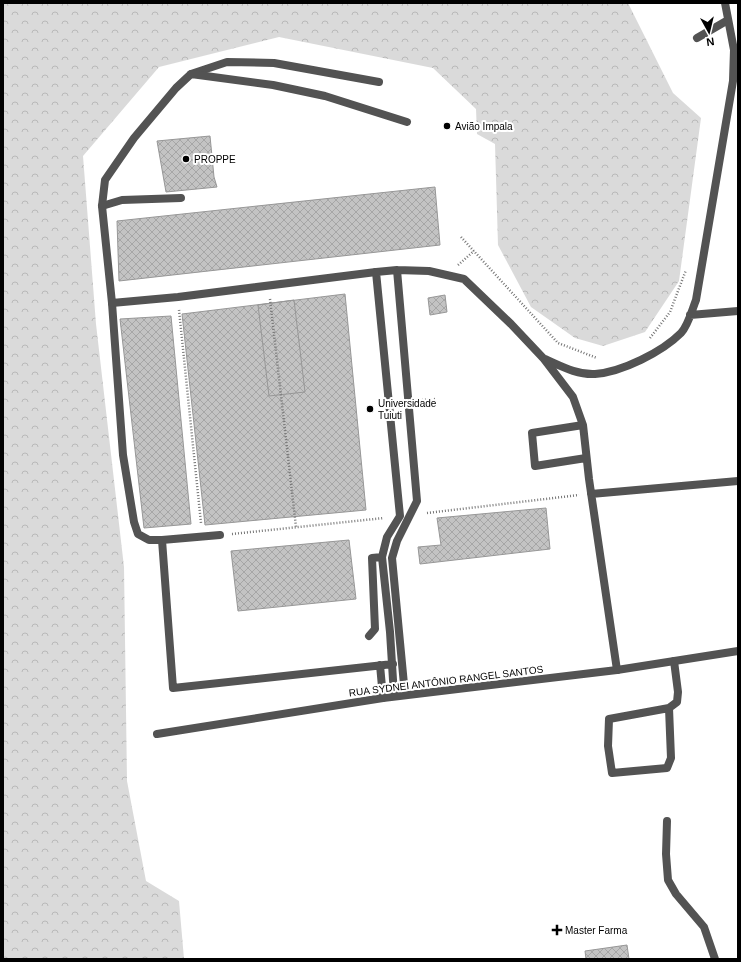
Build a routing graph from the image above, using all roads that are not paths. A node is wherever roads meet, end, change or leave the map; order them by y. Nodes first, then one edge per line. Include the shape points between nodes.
1 (725, 3) edge
2 (728, 20) junction
3 (697, 38) dead end
4 (191, 74) junction
5 (379, 82) dead end
6 (407, 122) dead end
7 (181, 198) dead end
8 (102, 206) junction
9 (397, 270) junction
10 (376, 272) junction
11 (112, 303) junction
12 (738, 311) edge
13 (690, 315) junction
14 (544, 359) junction
15 (583, 425) junction
16 (586, 458) junction
17 (738, 481) edge
18 (591, 494) junction
19 (220, 535) road end
20 (162, 540) junction
21 (382, 557) junction
22 (369, 636) dead end
23 (738, 651) edge
24 (674, 661) junction
25 (393, 664) junction
26 (380, 665) junction
27 (617, 670) junction
28 (405, 695) junction
29 (394, 696) junction
30 (383, 698) junction
31 (669, 708) junction
32 (157, 734) dead end
33 (667, 821) dead end
34 (715, 959) edge

1 - 2 street
2 - 3 street
2 - 13 street via 734,50 733,81 696,300
4 - 5 street via 227,62 274,63
4 - 6 street via 273,85 325,96
4 - 8 street via 134,138 105,180
7 - 8 street via 122,200
8 - 11 street
9 - 10 street
9 - 14 street via 429,272 464,279
9 - 28 street via 417,501 397,541 392,558
10 - 11 street
10 - 21 street via 400,516 387,537
11 - 20 street via 123,455 134,522 138,534 149,540
12 - 13 street
13 - 14 street via 681,333 644,359 629,366 595,374 571,370
14 - 15 street via 573,397
15 - 16 street
15 - 16 street via 532,433 535,466
16 - 18 street
17 - 18 street
18 - 27 street
19 - 20 street
20 - 26 street via 173,688
21 - 22 street via 372,558 376,614 375,629
21 - 25 street
23 - 24 street, RUA SYDNEI ANTÔNIO RANGEL SANTOS
24 - 27 street, RUA SYDNEI ANTÔNIO RANGEL SANTOS
24 - 31 street via 677,702
25 - 26 street
25 - 29 street
26 - 30 street
27 - 28 street, RUA SYDNEI ANTÔNIO RANGEL SANTOS
28 - 29 street, RUA SYDNEI ANTÔNIO RANGEL SANTOS
29 - 30 street, RUA SYDNEI ANTÔNIO RANGEL SANTOS
30 - 32 street, RUA SYDNEI ANTÔNIO RANGEL SANTOS
31 - 31 street via 609,719 608,746 612,773 667,768 671,758
33 - 34 street via 668,880 676,894 704,926

